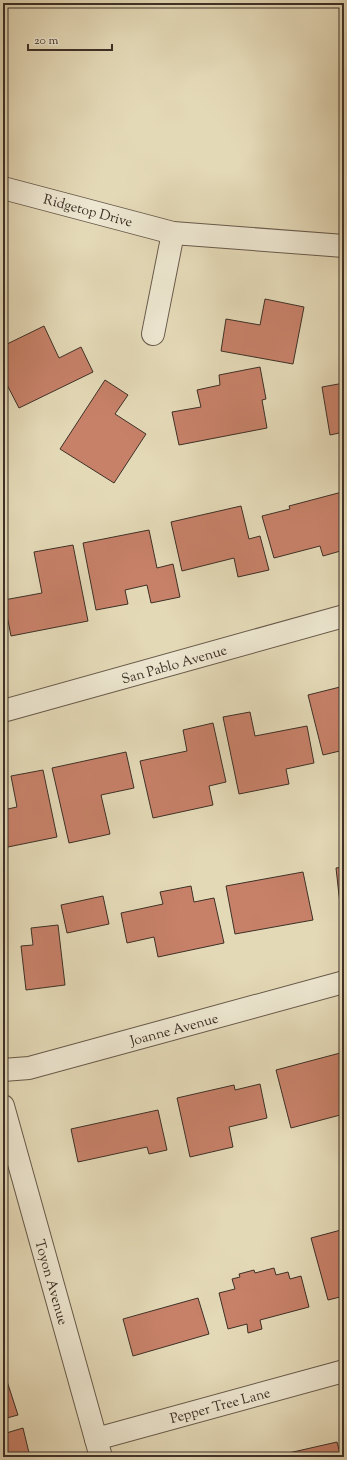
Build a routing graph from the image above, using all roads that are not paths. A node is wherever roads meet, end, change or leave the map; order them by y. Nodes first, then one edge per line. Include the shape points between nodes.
1 (3, 188) edge
2 (173, 233) junction
3 (344, 246) edge
4 (153, 334) dead end
5 (344, 616) edge
6 (3, 711) edge
7 (344, 982) edge
8 (3, 1070) edge
9 (3, 1106) edge
10 (344, 1371) edge
11 (99, 1448) edge

1 - 2 street, Ridgetop Drive
2 - 3 street, Ridgetop Drive
2 - 4 street
5 - 6 street, San Pablo Avenue
7 - 8 street, Joanne Avenue via 29,1068
9 - 11 street, Toyon Avenue
10 - 11 street, Pepper Tree Lane

